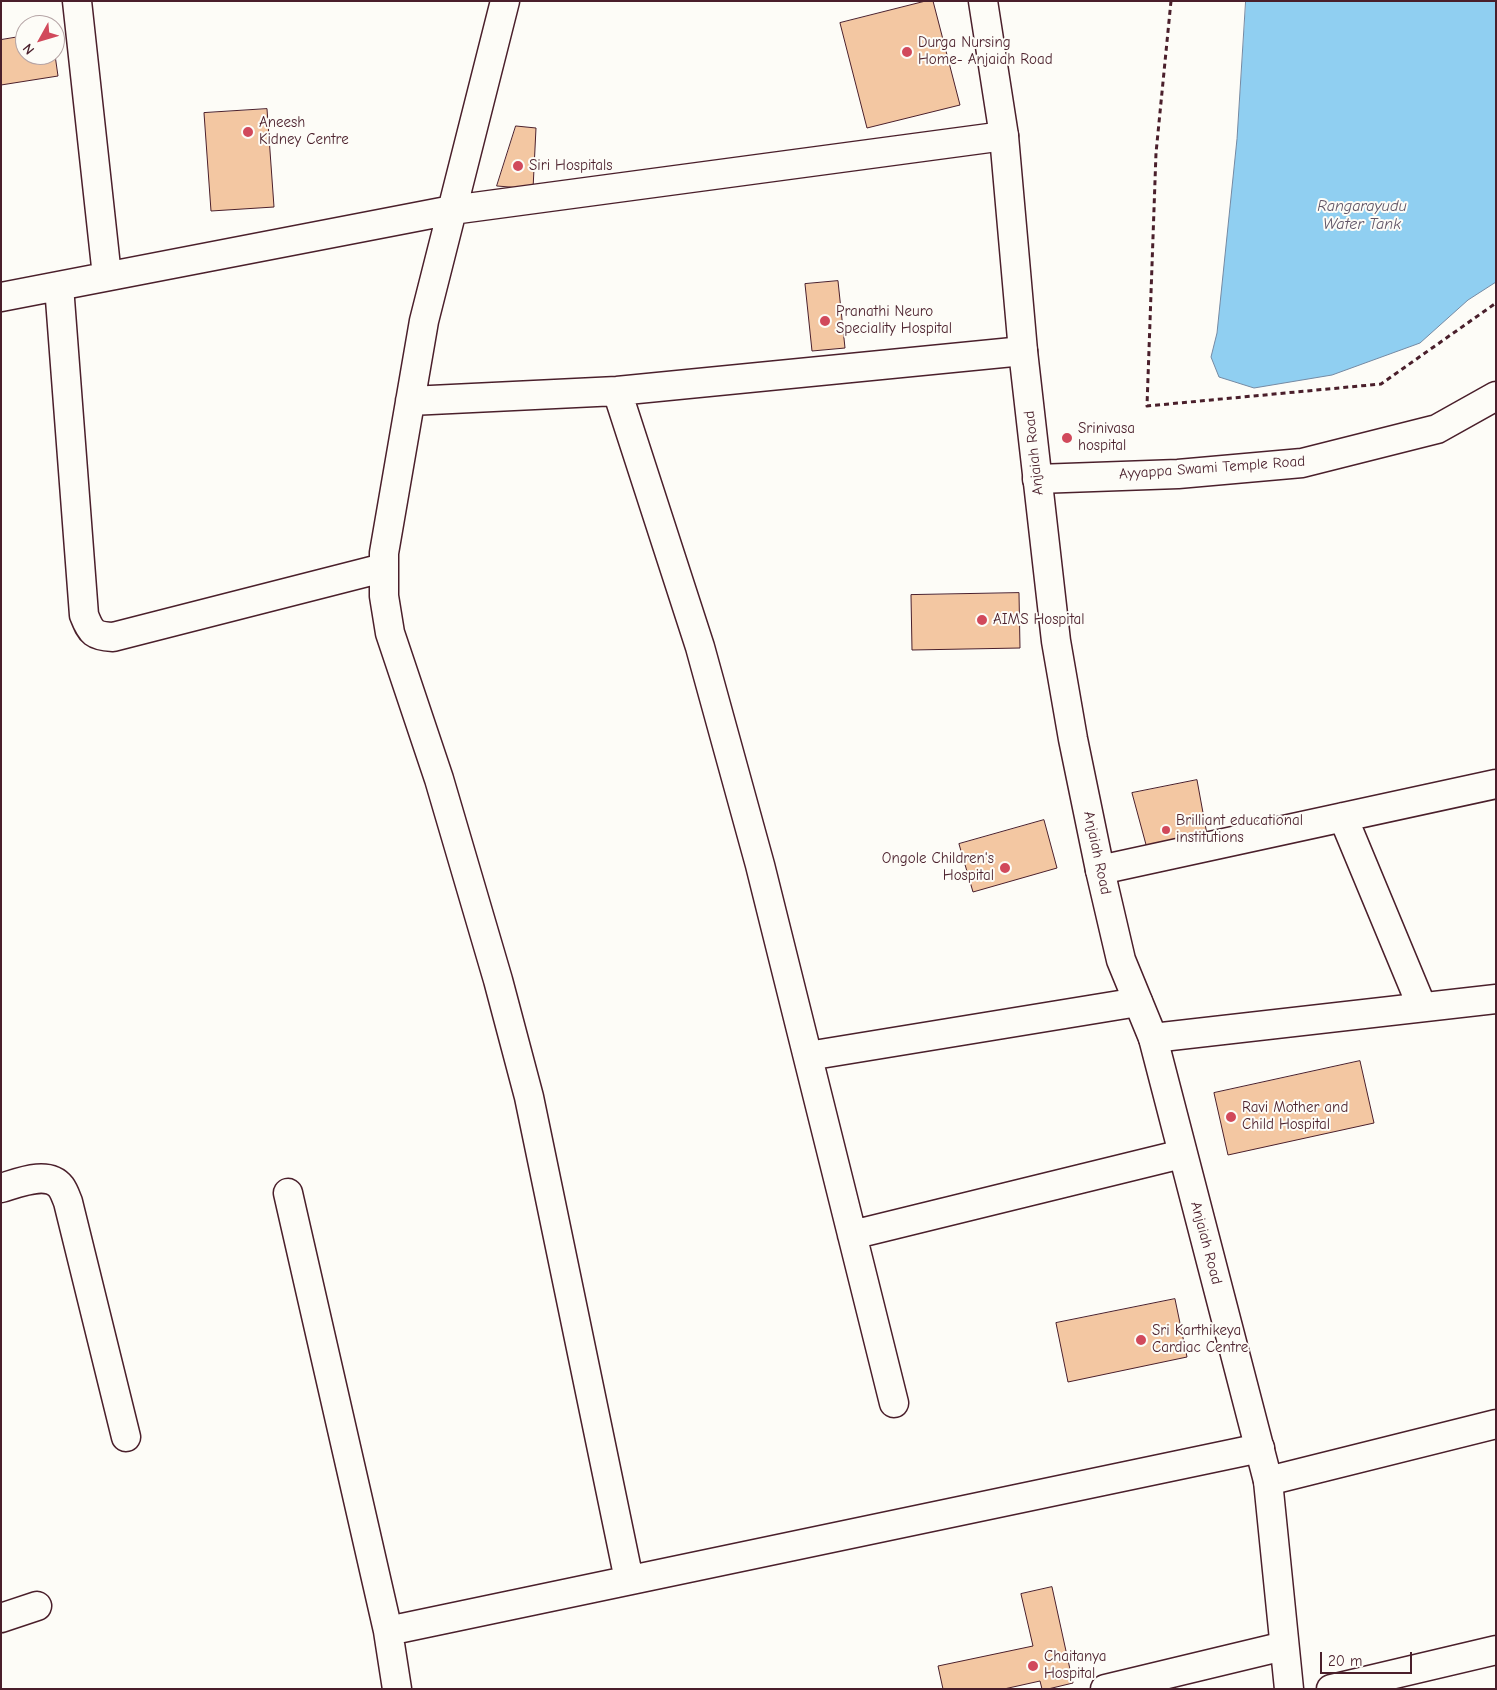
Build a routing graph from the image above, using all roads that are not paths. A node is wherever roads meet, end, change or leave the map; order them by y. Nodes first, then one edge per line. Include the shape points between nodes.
1 (78, 1) edge
2 (505, 1) edge
3 (983, 1) edge
4 (1004, 136) junction
5 (452, 210) junction
6 (107, 276) junction
7 (59, 286) junction
8 (1, 297) edge
9 (1023, 351) junction
10 (617, 391) junction
11 (1496, 396) edge
12 (410, 401) junction
13 (1036, 479) junction
14 (383, 568) junction
15 (1496, 784) edge
16 (1343, 817) junction
17 (1100, 870) junction
18 (1496, 999) edge
19 (1138, 1002) junction
20 (1422, 1007) junction
21 (1153, 1038) junction
22 (808, 1056) junction
23 (1182, 1154) junction
24 (1, 1188) edge
25 (288, 1193) dead end
26 (852, 1235) junction
27 (894, 1403) dead end
28 (1496, 1424) edge
29 (126, 1437) dead end
30 (1260, 1448) junction
31 (1268, 1481) junction
32 (629, 1580) junction
33 (37, 1606) dead end
34 (1, 1618) edge
35 (388, 1631) junction
36 (1284, 1646) junction
37 (1496, 1650) edge
38 (397, 1689) edge
39 (1104, 1689) edge
40 (1289, 1689) edge
41 (1331, 1689) edge

1 - 6 street
2 - 5 street
3 - 4 street, Anjaiah Road
4 - 5 street
4 - 9 street, Anjaiah Road
5 - 6 street
5 - 12 street via 424,320
6 - 7 street
7 - 8 street
7 - 14 street via 84,615 90,628 99,636 113,637
9 - 10 street
9 - 13 street, Anjaiah Road
10 - 12 street
10 - 22 street via 700,647
11 - 13 street, Ayyappa Swami Temple Road via 1437,429 1302,463 1178,474
12 - 14 street
13 - 17 street, Anjaiah Road via 1056,642
14 - 32 street via 390,633 442,788 529,1097
15 - 16 street
16 - 17 street
16 - 20 street
17 - 19 street, Anjaiah Road via 1121,960
18 - 20 street
19 - 21 street, Anjaiah Road
19 - 22 street
20 - 21 street
21 - 23 street, Anjaiah Road
22 - 26 street
23 - 26 street
23 - 30 street, Anjaiah Road
24 - 29 street via 26,1180 49,1179 61,1187 68,1202
25 - 35 street
26 - 27 street
28 - 31 street
30 - 31 street, Anjaiah Road
30 - 32 street
31 - 36 street, Anjaiah Road
32 - 35 street
33 - 34 street
35 - 38 street
36 - 39 street
36 - 40 street, Anjaiah Road
37 - 41 street

